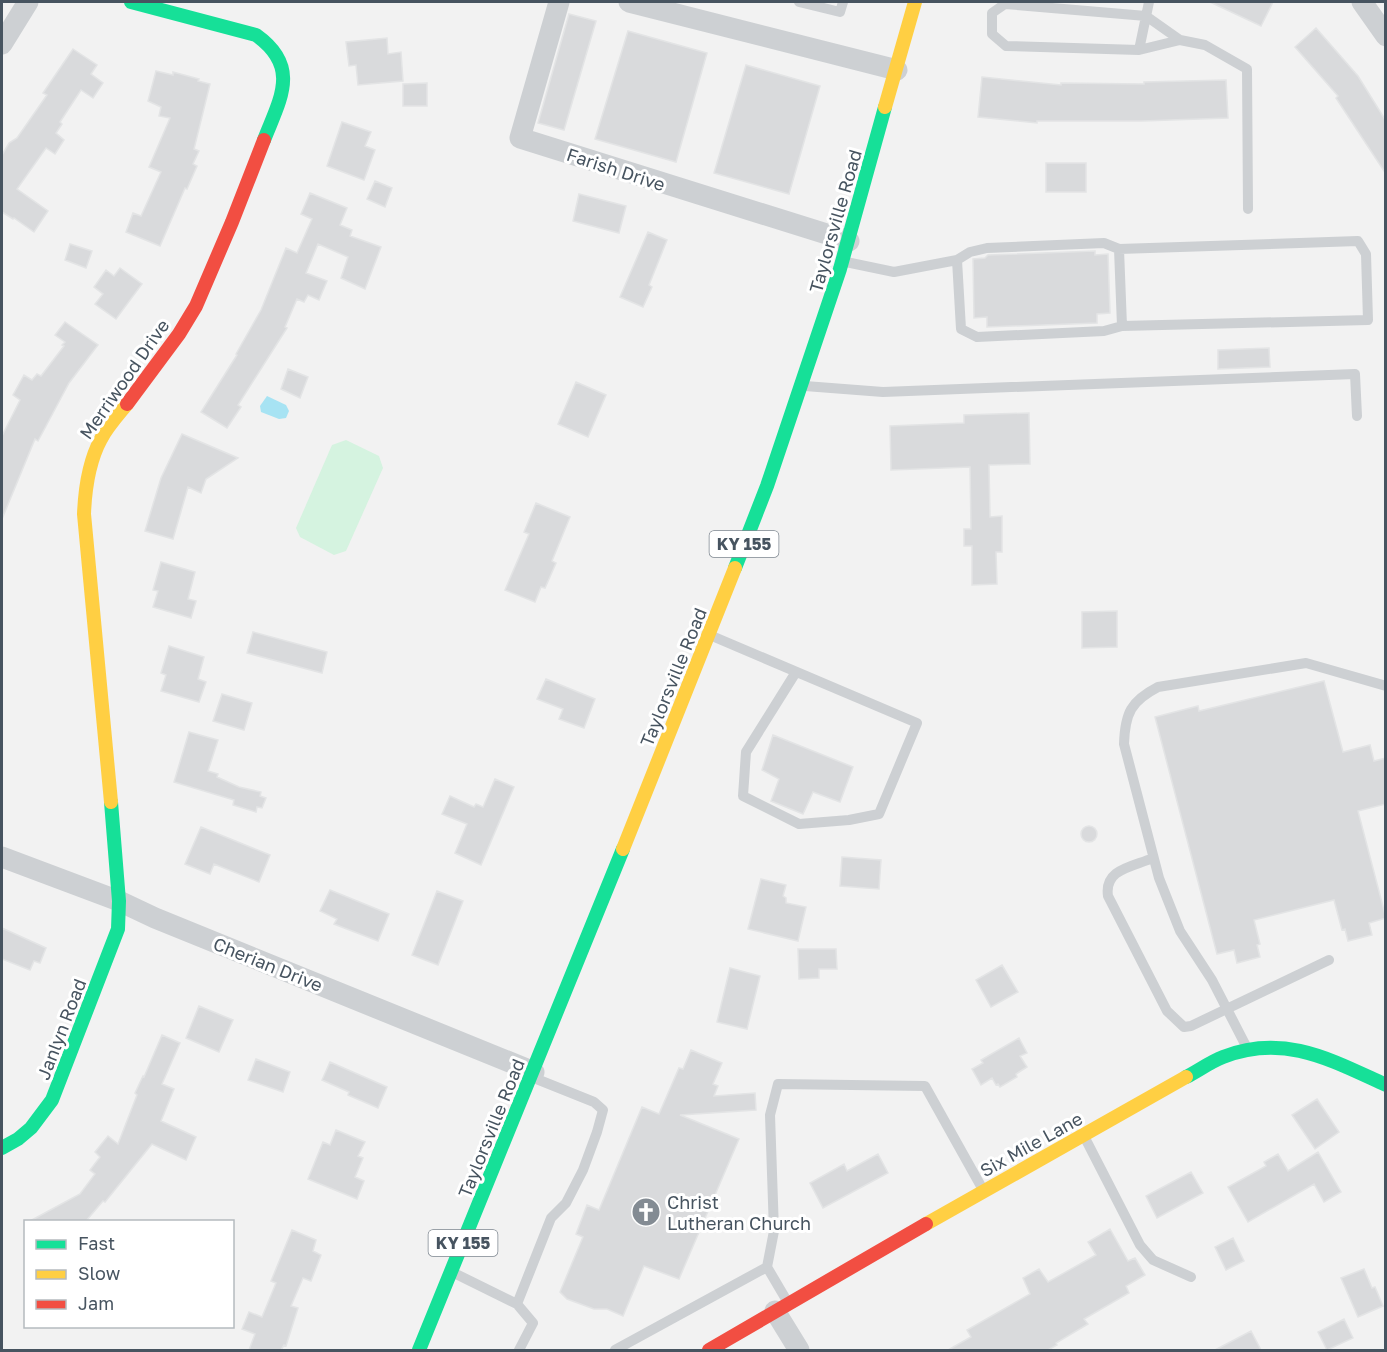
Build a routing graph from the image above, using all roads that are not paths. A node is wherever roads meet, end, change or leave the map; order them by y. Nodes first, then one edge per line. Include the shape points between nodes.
1 (28, 2) edge
2 (131, 2) edge
3 (559, 2) edge
4 (629, 2) edge
5 (799, 2) edge
6 (843, 2) edge
7 (915, 2) edge
8 (1149, 2) edge
9 (1362, 2) edge
10 (1146, 15) junction
11 (1386, 36) edge
12 (1180, 40) junction
13 (2, 44) edge
14 (1139, 50) junction
15 (897, 70) junction
16 (1248, 209) dead end
17 (1119, 249) junction
18 (846, 251) junction
19 (957, 260) junction
20 (1122, 326) junction
21 (802, 385) junction
22 (1357, 416) dead end
23 (709, 635) junction
24 (796, 672) junction
25 (1386, 686) edge
26 (2, 857) edge
27 (1153, 858) junction
28 (119, 901) junction
29 (1329, 960) dead end
30 (1226, 1009) junction
31 (1247, 1049) junction
32 (533, 1075) junction
33 (1386, 1085) edge
34 (1083, 1135) junction
35 (2, 1148) edge
36 (984, 1191) junction
37 (767, 1267) junction
38 (451, 1272) junction
39 (1191, 1277) dead end
40 (517, 1304) junction
41 (782, 1308) junction
42 (419, 1350) edge
43 (519, 1350) edge
44 (615, 1350) edge
45 (709, 1350) edge
46 (799, 1350) edge

1 - 13 street
2 - 28 street, Merriwood Drive via 256,35 276,52 284,77 278,107 196,306 101,438 87,476 84,525
3 - 18 street, Farish Drive via 520,138
4 - 15 street
5 - 6 lane via 840,12
7 - 15 street, Taylorsville Road / KY 155
8 - 10 lane
9 - 11 street
10 - 12 lane
10 - 14 lane
10 - 14 lane via 1005,4 992,13 992,34 1006,46
12 - 14 lane
12 - 16 lane via 1205,45 1247,69
15 - 18 street, Taylorsville Road / KY 155
17 - 19 lane via 1104,243 987,248
17 - 20 lane
17 - 20 lane via 1358,241 1366,254 1368,320
18 - 19 lane via 894,272
18 - 21 street, Taylorsville Road / KY 155
19 - 20 lane via 961,329 977,337 1104,331
21 - 22 lane via 883,392 1355,374
21 - 23 street, Taylorsville Road / KY 155
23 - 24 lane
23 - 32 street, Taylorsville Road / KY 155
24 - 24 lane via 917,723 879,814 799,824 742,796 746,752
25 - 27 lane via 1306,663 1158,687 1141,696 1125,723 1124,744
26 - 28 street, Cherian Drive
27 - 30 lane via 1180,931
27 - 30 lane via 1112,875 1106,885 1108,896 1167,1011 1179,1024 1191,1026
28 - 32 street, Cherian Drive
28 - 35 street, Janlyn Road via 118,929 60,1085 42,1118 21,1138
29 - 30 lane
30 - 31 lane
31 - 33 street, Six Mile Lane via 1270,1045 1300,1049
31 - 34 street, Six Mile Lane via 1221,1058
32 - 38 street, Taylorsville Road / KY 155
32 - 40 lane via 594,1102 603,1110 583,1170 566,1203 551,1218
34 - 36 street, Six Mile Lane
34 - 39 lane via 1140,1245 1153,1260
36 - 37 lane via 926,1086 778,1084 770,1115 774,1231
36 - 41 street, Six Mile Lane
37 - 41 lane
37 - 44 lane
38 - 40 lane
38 - 42 street, Taylorsville Road / KY 155
40 - 43 lane via 533,1323
41 - 45 street, Six Mile Lane
41 - 46 street

